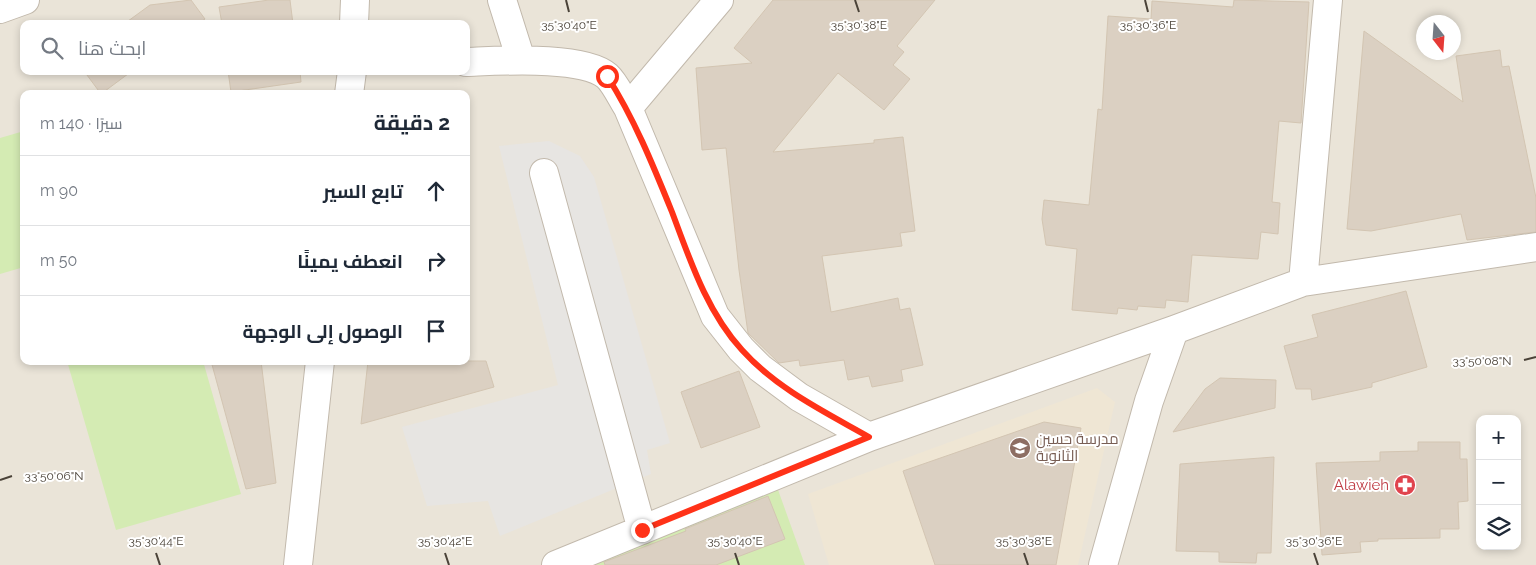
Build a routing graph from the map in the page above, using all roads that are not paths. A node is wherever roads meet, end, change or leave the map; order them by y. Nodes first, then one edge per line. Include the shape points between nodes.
1 (25, 0) edge
2 (355, 0) edge
3 (502, 0) edge
4 (719, 0) edge
5 (1328, 0) edge
6 (0, 10) edge
7 (354, 20) edge
8 (521, 60) junction
9 (470, 62) edge
10 (351, 75) edge
11 (350, 90) edge
12 (628, 108) junction
13 (544, 173) dead end
14 (1536, 247) edge
15 (1303, 282) junction
16 (1174, 330) junction
17 (320, 365) edge
18 (869, 437) junction
19 (642, 530) junction
20 (298, 565) edge
21 (556, 565) edge
22 (1103, 565) edge

1 - 6 street
2 - 7 street
3 - 8 street
4 - 12 street
5 - 15 street
8 - 9 street
8 - 12 street via 582,66 607,76
10 - 11 street
12 - 18 street via 715,316 760,368 799,398
13 - 19 street
14 - 15 street
15 - 16 street
16 - 18 street
16 - 22 street via 1149,401
17 - 20 street
18 - 19 street
19 - 21 street

